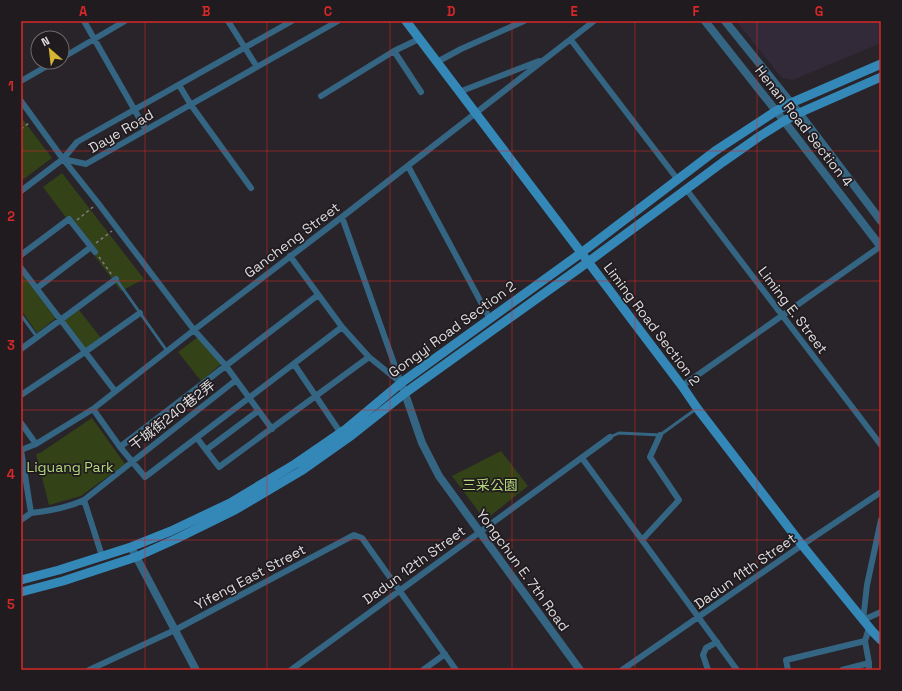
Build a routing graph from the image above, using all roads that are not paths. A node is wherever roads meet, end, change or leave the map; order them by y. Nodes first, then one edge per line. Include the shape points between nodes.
1 (84, 21) edge
2 (125, 21) edge
3 (228, 21) edge
4 (292, 21) edge
5 (338, 21) edge
6 (406, 21) edge
7 (524, 21) edge
8 (706, 21) edge
9 (725, 21) edge
10 (591, 22) edge
11 (94, 39) junction
12 (419, 39) junction
13 (570, 40) junction
14 (245, 48) junction
15 (394, 51) junction
16 (70, 53) edge
17 (546, 58) junction
18 (437, 62) junction
19 (881, 64) edge
20 (257, 67) junction
21 (40, 70) edge
22 (881, 77) edge
23 (21, 81) edge
24 (179, 85) junction
25 (421, 92) dead end
26 (459, 92) junction
27 (321, 96) dead end
28 (21, 101) edge
29 (790, 103) junction
30 (191, 105) junction
31 (135, 110) junction
32 (776, 111) junction
33 (799, 113) junction
34 (475, 114) junction
35 (784, 121) junction
36 (146, 130) junction
37 (64, 159) junction
38 (408, 166) junction
39 (678, 180) junction
40 (251, 188) dead end
41 (686, 189) junction
42 (21, 191) edge
43 (342, 217) junction
44 (881, 221) edge
45 (881, 246) edge
46 (581, 253) junction
47 (21, 255) edge
48 (290, 256) junction
49 (588, 262) junction
50 (21, 268) edge
51 (116, 279) joint
52 (37, 288) junction
53 (318, 295) junction
54 (140, 313) junction
55 (21, 315) edge
56 (782, 315) junction
57 (60, 319) junction
58 (490, 319) junction
59 (342, 327) junction
60 (194, 330) junction
61 (37, 337) junction
62 (21, 349) edge
63 (167, 351) junction
64 (86, 352) junction
65 (369, 356) junction
66 (294, 364) junction
67 (226, 366) junction
68 (236, 380) junction
69 (402, 383) junction
70 (682, 386) junction
71 (115, 391) junction
72 (405, 393) junction
73 (21, 395) edge
74 (315, 396) junction
75 (249, 398) junction
76 (697, 408) junction
77 (93, 409) junction
78 (258, 411) junction
79 (21, 424) edge
80 (272, 429) junction
81 (340, 432) junction
82 (660, 435) junction
83 (610, 437) joint
84 (197, 438) junction
85 (36, 444) junction
86 (881, 446) edge
87 (120, 447) junction
88 (21, 450) edge
89 (206, 450) junction
90 (582, 458) junction
91 (132, 462) junction
92 (881, 492) edge
93 (84, 500) junction
94 (31, 513) junction
95 (21, 520) edge
96 (881, 520) edge
97 (479, 532) junction
98 (642, 540) junction
99 (802, 545) junction
100 (130, 547) junction
101 (102, 556) junction
102 (136, 557) junction
103 (21, 580) edge
104 (21, 592) edge
105 (400, 592) junction
106 (881, 612) edge
107 (698, 617) junction
108 (863, 620) junction
109 (869, 628) junction
110 (175, 630) junction
111 (881, 640) edge
112 (865, 641) junction
113 (717, 642) junction
114 (445, 654) junction
115 (869, 667) edge
116 (89, 670) edge
117 (196, 670) edge
118 (291, 670) edge
119 (423, 670) edge
120 (456, 670) edge
121 (580, 670) edge
122 (622, 670) edge
123 (708, 670) edge
124 (737, 670) edge
125 (788, 670) edge
126 (842, 670) edge

1 - 11 street
2 - 11 street
3 - 14 street
4 - 14 street, Daye Road
5 - 20 street, Daye Road
6 - 12 main road, Liming Road Section 2
7 - 18 street
8 - 32 street, Henan Road Section 4
9 - 29 street, Henan Road Section 4
10 - 13 street, Gancheng Street
11 - 16 street
11 - 31 street
12 - 15 street
12 - 18 main road, Liming Road Section 2
13 - 17 street, Gancheng Street
13 - 39 street
14 - 20 street
14 - 24 street, Daye Road
15 - 25 street
15 - 27 street
17 - 26 street
17 - 34 street, Gancheng Street
18 - 26 main road, Liming Road Section 2
19 - 29 main road, Gongyi Road Section 2
20 - 30 street, Daye Road
21 - 23 street
22 - 33 main road, Gongyi Road Section 2
24 - 30 street
24 - 31 street, Daye Road
26 - 34 main road, Liming Road Section 2
28 - 37 street
29 - 32 main road, Gongyi Road Section 2
29 - 33 street, Henan Road Section 4
30 - 36 street, Daye Road
30 - 40 street
31 - 36 street
31 - 37 street, Daye Road via 77,142
32 - 35 street, Henan Road Section 4
32 - 39 main road, Gongyi Road Section 2
33 - 35 main road, Gongyi Road Section 2
33 - 44 street, Henan Road Section 4
34 - 38 street, Gancheng Street
34 - 46 main road, Liming Road Section 2
35 - 41 main road, Gongyi Road Section 2
35 - 45 street, Henan Road Section 4
36 - 37 street, Daye Road via 86,164
37 - 42 street
37 - 60 street
38 - 43 street, Gancheng Street
38 - 58 street
39 - 46 main road, Gongyi Road Section 2
41 - 49 main road, Gongyi Road Section 2
41 - 56 street, Liming E. Street
43 - 48 street, Gancheng Street
43 - 69 street, Yongchun E. 7th Road
45 - 56 street
46 - 49 main road, Liming Road Section 2
46 - 58 main road, Gongyi Road Section 2
47 - 52 street via 69,219 93,250
48 - 53 street
48 - 60 street, Gancheng Street
49 - 70 main road, Liming Road Section 2
49 - 72 main road, Gongyi Road Section 2
50 - 52 street
51 - 54 lane
51 - 57 street
52 - 57 street
53 - 59 street
53 - 67 street
54 - 63 lane
54 - 64 street
55 - 61 lane
56 - 70 street
56 - 86 street, Liming E. Street
57 - 61 street
57 - 64 street
58 - 69 main road, Gongyi Road Section 2
59 - 65 street
59 - 66 street
60 - 63 street, Gancheng Street
60 - 67 street
61 - 62 street
63 - 71 street, Gancheng Street
64 - 71 street
64 - 73 street
65 - 69 street
65 - 74 street
66 - 74 street
66 - 75 street
67 - 68 street
67 - 87 street
68 - 75 street
68 - 91 street, 干城街240巷2弄
69 - 72 street, Yongchun E. 7th Road
69 - 81 main road, Gongyi Road Section 2
70 - 76 main road, Liming Road Section 2
71 - 77 street, Gancheng Street
72 - 97 street, Yongchun E. 7th Road via 422,443 439,476
72 - 102 main road, Gongyi Road Section 2 via 301,471 235,510
74 - 80 street
74 - 81 street
75 - 78 street
75 - 84 street
76 - 82 lane
76 - 99 main road, Liming Road Section 2
77 - 85 street, Gancheng Street
77 - 87 street
78 - 80 street
78 - 89 street
79 - 85 street
80 - 89 street via 219,467
81 - 100 main road, Gongyi Road Section 2 via 295,464 230,503
82 - 83 lane via 619,433
82 - 98 street via 650,456 680,500
83 - 90 street, Dadun 12th Street
84 - 89 street
84 - 91 street via 145,477
85 - 88 street, Gancheng Street
87 - 91 street
88 - 94 street
90 - 97 street, Dadun 12th Street
90 - 98 street
91 - 93 street, 干城街240巷2弄
92 - 99 street, Dadun 11th Street
93 - 94 street, 干城街240巷2弄 via 50,511
93 - 101 street
94 - 95 street
96 - 108 street via 867,585
97 - 105 street, Dadun 12th Street
97 - 121 street, Yongchun E. 7th Road
98 - 107 street
99 - 107 street, Dadun 11th Street
99 - 108 main road, Liming Road Section 2
100 - 101 main road, Gongyi Road Section 2
100 - 102 street
101 - 103 main road, Gongyi Road Section 2
102 - 104 main road, Gongyi Road Section 2
102 - 110 street
105 - 110 street, Yifeng East Street via 362,538 354,535
105 - 114 street, Yifeng East Street
105 - 118 street, Dadun 12th Street
106 - 108 street
107 - 113 street
107 - 122 street, Dadun 11th Street
108 - 109 main road, Liming Road Section 2
109 - 111 main road, Liming Road Section 2
109 - 112 street
110 - 116 street, Yifeng East Street
110 - 117 street
112 - 115 street
112 - 125 street via 786,660
113 - 123 street via 706,648 703,655
113 - 124 street
114 - 119 street
114 - 120 street, Yifeng East Street
115 - 126 street

